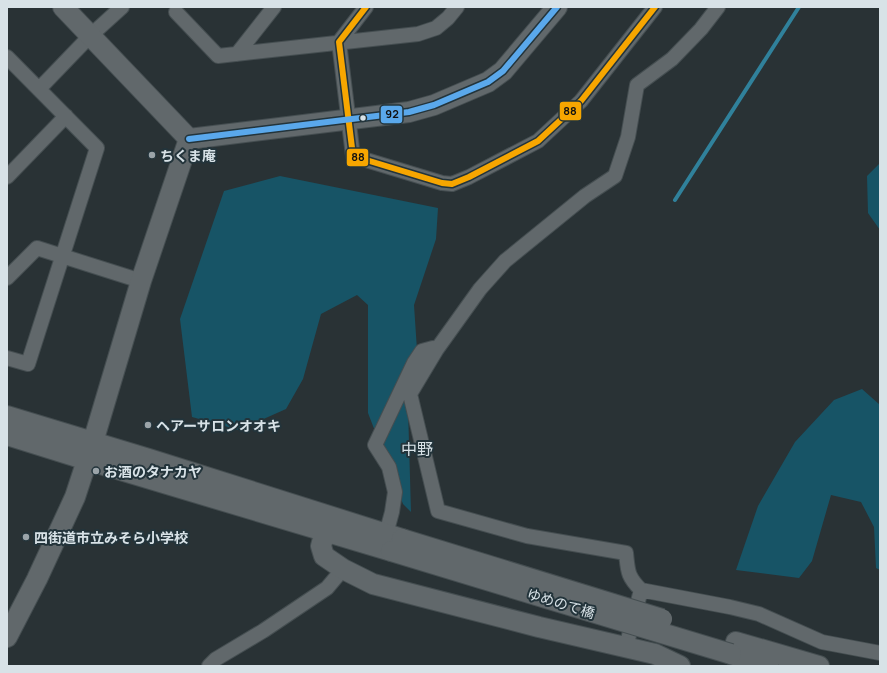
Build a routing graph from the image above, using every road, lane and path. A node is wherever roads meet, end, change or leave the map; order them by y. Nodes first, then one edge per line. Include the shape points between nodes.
1 (62, 7) edge
2 (122, 7) edge
3 (274, 7) edge
4 (366, 7) edge
5 (457, 7) edge
6 (557, 7) edge
7 (718, 7) edge
8 (176, 9) edge
9 (649, 9) edge
10 (90, 36) junction
11 (339, 42) junction
12 (237, 54) junction
13 (9, 64) edge
14 (39, 89) junction
15 (66, 116) junction
16 (348, 119) junction
17 (189, 139) junction
18 (7, 177) edge
19 (63, 256) junction
20 (7, 278) edge
21 (141, 281) junction
22 (437, 349) junction
23 (7, 358) edge
24 (7, 416) edge
25 (7, 435) edge
26 (90, 451) junction
27 (325, 531) junction
28 (393, 542) junction
29 (343, 569) junction
30 (641, 590) junction
31 (7, 637) edge
32 (626, 647) junction
33 (733, 648) junction
34 (880, 653) edge
35 (209, 666) edge
36 (680, 666) edge
37 (768, 666) edge
38 (819, 666) edge

1 - 10 street
2 - 10 street
3 - 12 street
4 - 11 street
5 - 11 street via 436,28 418,34
6 - 16 street via 503,71 488,82 434,105 408,112
7 - 22 street via 672,59 638,85 628,137 615,176 585,196 506,260 480,289
8 - 12 street via 218,56
9 - 16 street via 581,101 538,141 452,184 353,156
10 - 14 street
10 - 17 street
11 - 12 street
11 - 16 street
13 - 14 street
14 - 15 street
15 - 18 street
15 - 19 street via 97,148
16 - 17 street
17 - 21 street
19 - 20 street via 37,248
19 - 21 street
19 - 23 street via 28,364
21 - 26 street
22 - 28 street via 422,351 414,363 375,445 389,467 395,492 392,512
22 - 30 street via 410,394 438,511 527,536 626,553 628,574
24 - 26 street
25 - 26 street
26 - 27 street
26 - 28 street via 149,458
26 - 31 street via 72,504
27 - 28 street
27 - 29 street via 321,546 324,556
28 - 33 street, ゆめのて橋, bridge
29 - 32 street via 373,584
29 - 35 street via 327,588
30 - 32 street
30 - 34 street via 759,614 822,642
32 - 36 street via 655,654
33 - 37 street
33 - 38 street

